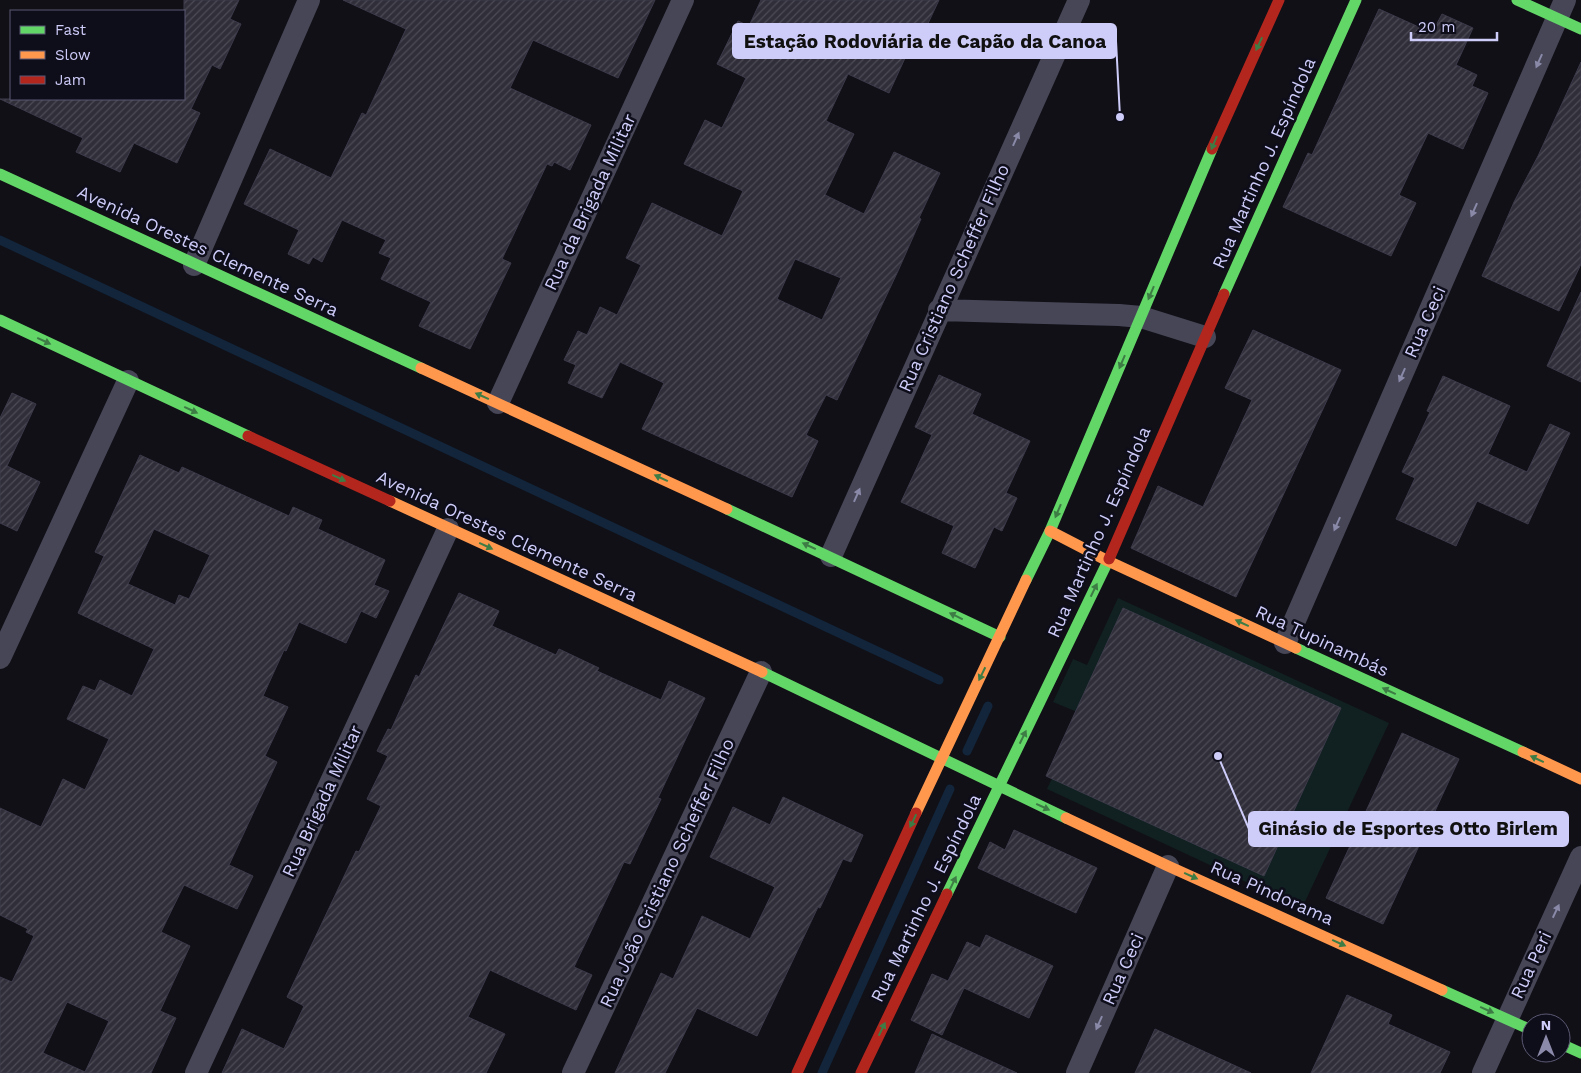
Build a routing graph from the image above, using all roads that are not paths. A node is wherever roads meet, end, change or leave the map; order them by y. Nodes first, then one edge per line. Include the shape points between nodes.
1 (309, 0) edge
2 (683, 0) edge
3 (1079, 0) edge
4 (1279, 0) edge
5 (1356, 0) edge
6 (1517, 0) edge
7 (1562, 9) edge
8 (1581, 30) edge
9 (0, 174) edge
10 (194, 266) junction
11 (939, 310) junction
12 (1141, 317) junction
13 (0, 320) edge
14 (1205, 337) junction
15 (128, 381) junction
16 (498, 403) junction
17 (448, 529) junction
18 (1050, 531) junction
19 (831, 556) junction
20 (1108, 561) junction
21 (1000, 637) junction
22 (1285, 643) junction
23 (0, 658) edge
24 (761, 672) junction
25 (941, 759) junction
26 (1581, 779) edge
27 (999, 786) junction
28 (1581, 857) edge
29 (1168, 866) junction
30 (1507, 1019) junction
31 (1521, 1025) edge
32 (196, 1073) edge
33 (573, 1073) edge
34 (797, 1073) edge
35 (861, 1073) edge
36 (1077, 1073) edge
37 (1483, 1073) edge

1 - 10 street
2 - 16 street, Rua da Brigada Militar
11 -> 3 street, Rua Cristiano Scheffer Filho
4 -> 12 main road via 1233,98
5 - 14 main road, Rua Martinho J. Espíndola
6 - 7 main road
7 - 8 main road
7 -> 22 street, Rua Ceci
9 - 10 main road, Avenida Orestes Clemente Serra
16 -> 10 main road, Avenida Orestes Clemente Serra
11 - 12 street
19 -> 11 street, Rua Cristiano Scheffer Filho
12 - 14 street
12 -> 18 main road
13 -> 15 main road, Avenida Orestes Clemente Serra
14 - 20 main road, Rua Martinho J. Espíndola
15 -> 17 main road, Avenida Orestes Clemente Serra
15 - 23 street
19 -> 16 main road, Avenida Orestes Clemente Serra
17 -> 24 main road, Avenida Orestes Clemente Serra
17 - 32 street, Rua Brigada Militar
18 - 20 main road, Rua Tupinambás
18 - 21 main road
21 -> 19 main road, Avenida Orestes Clemente Serra
22 -> 20 main road, Rua Tupinambás
27 -> 20 main road, Rua Martinho J. Espíndola
21 -> 25 main road
26 -> 22 main road, Rua Tupinambás
24 - 25 main road, Avenida Orestes Clemente Serra
24 - 33 street, Rua João Cristiano Scheffer Filho
25 - 27 main road, Avenida Orestes Clemente Serra
25 -> 34 main road
27 -> 29 main road, Rua Pindorama
35 -> 27 main road, Rua Martinho J. Espíndola
30 -> 28 street, Rua Peri
29 -> 30 main road, Rua Pindorama
29 -> 36 street, Rua Ceci
30 - 31 main road, Rua Pindorama
30 - 37 street, Rua Peri

